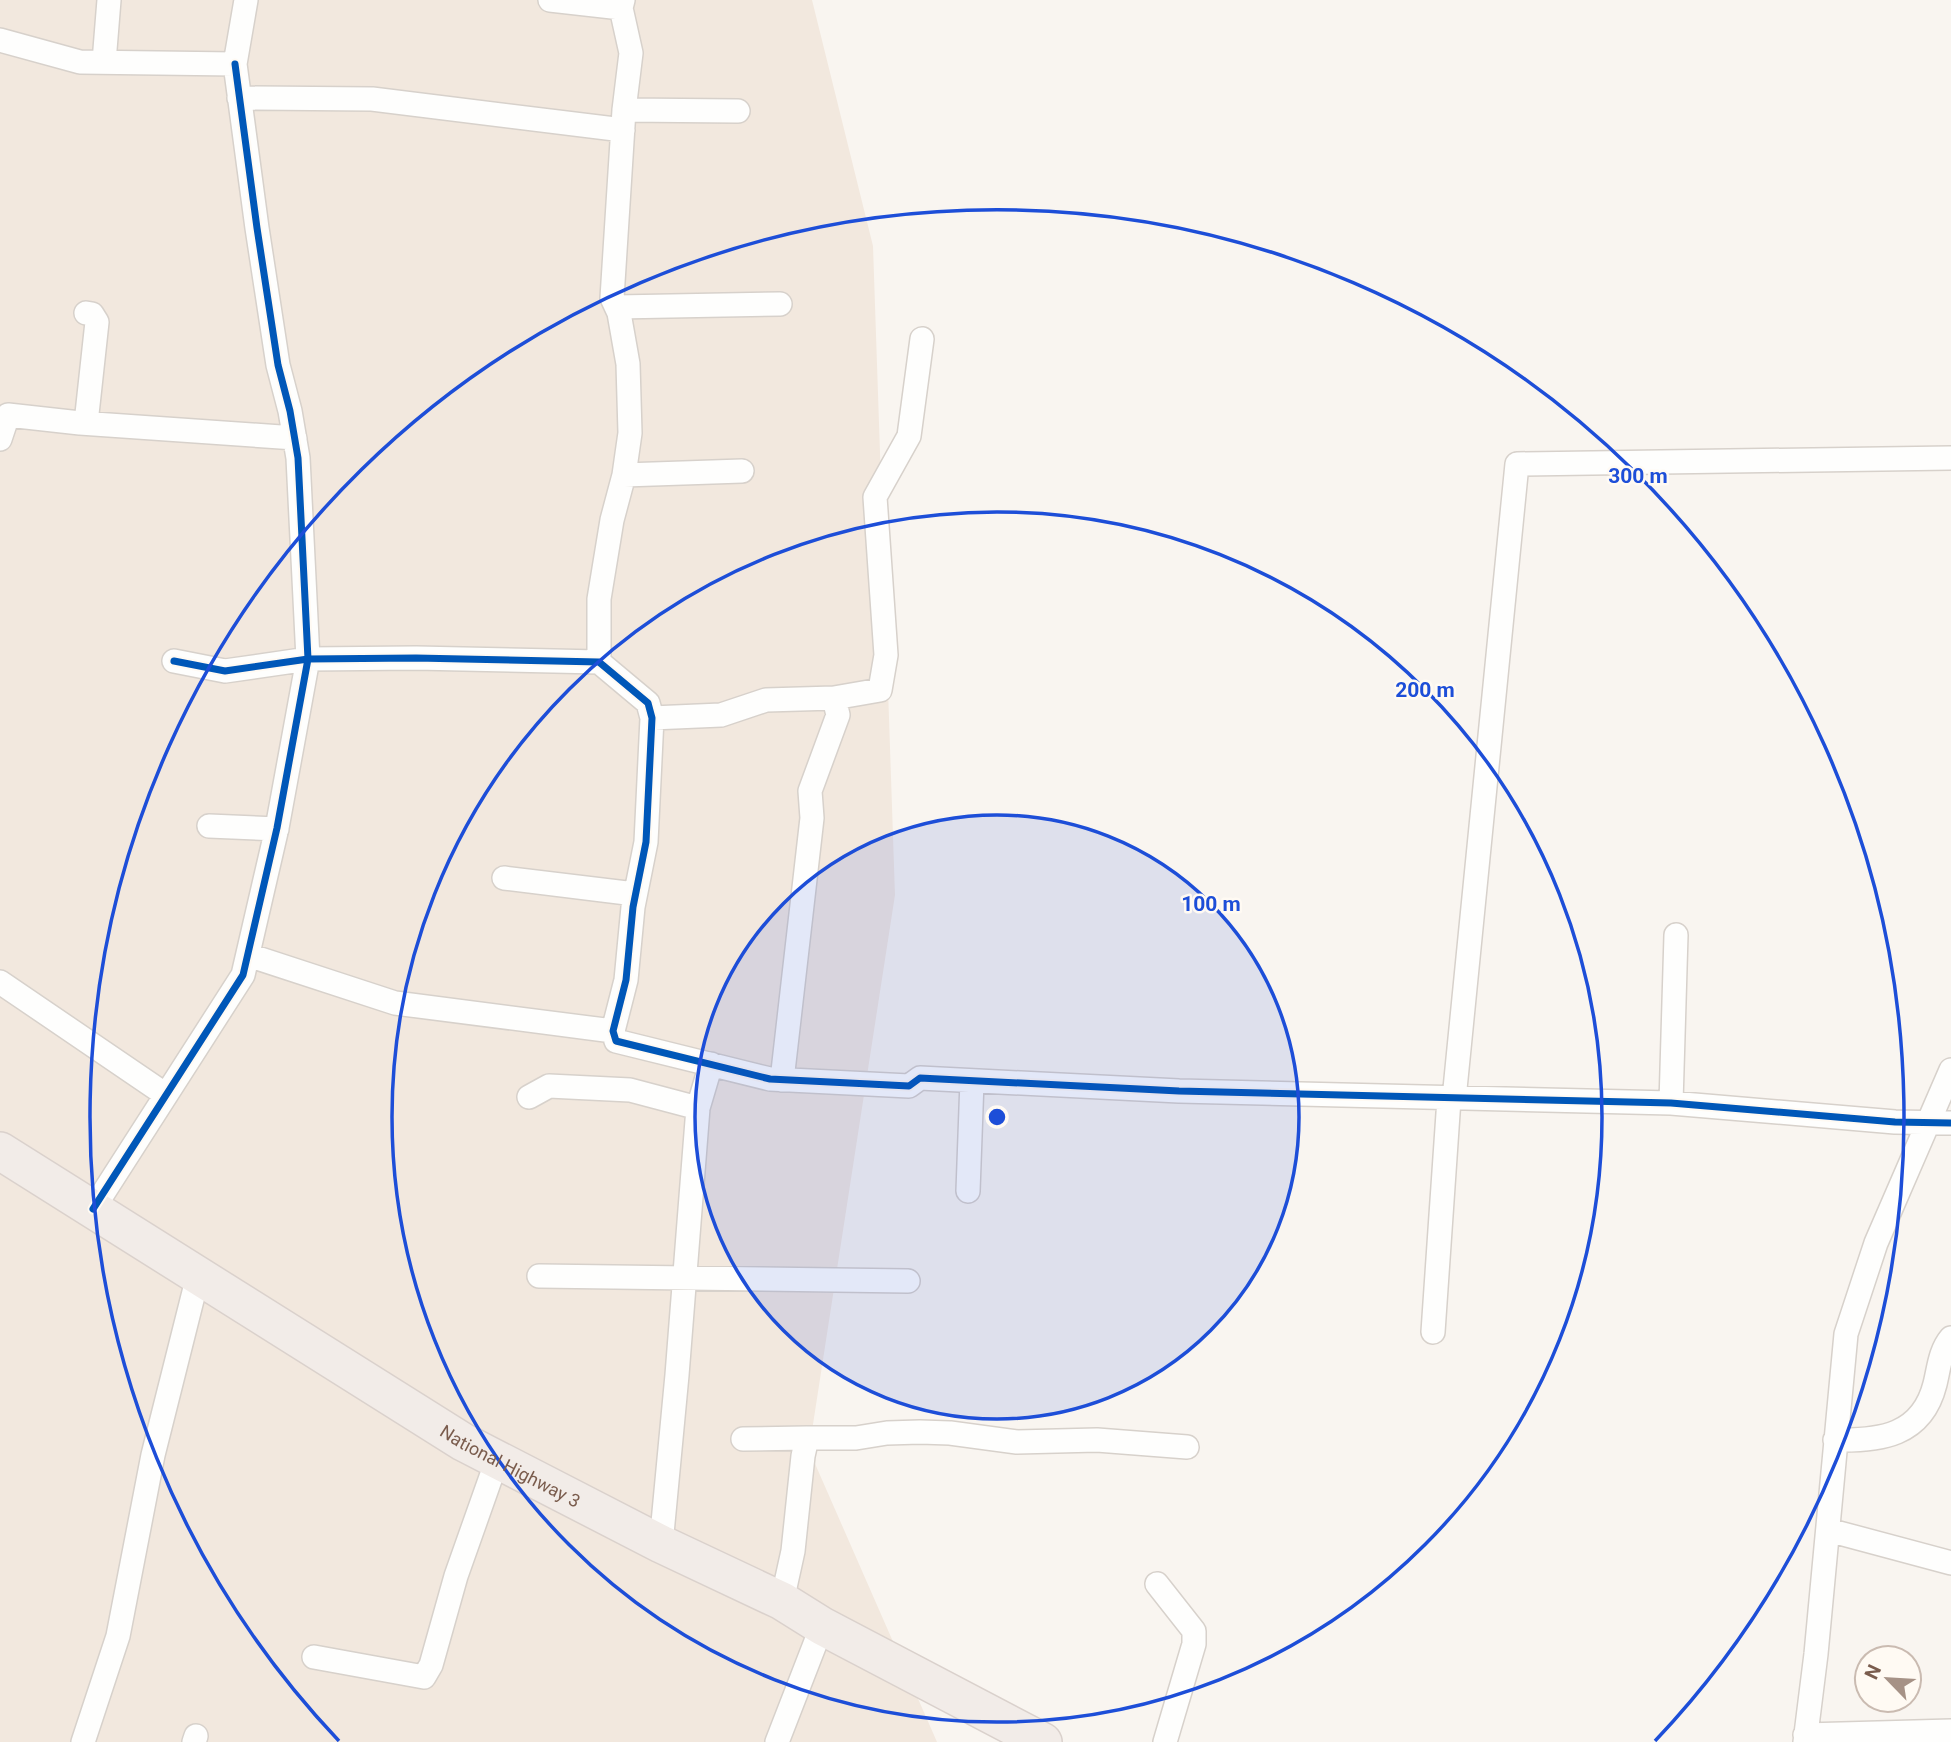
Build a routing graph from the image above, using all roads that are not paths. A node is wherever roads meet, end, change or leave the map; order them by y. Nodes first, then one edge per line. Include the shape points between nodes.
1 (109, 0) edge
2 (246, 0) edge
3 (550, 0) edge
4 (622, 4) edge
5 (0, 40) edge
6 (104, 62) junction
7 (235, 64) junction
8 (239, 98) junction
9 (738, 111) dead end
10 (623, 120) junction
11 (780, 304) dead end
12 (617, 307) junction
13 (86, 313) dead end
14 (922, 339) dead end
15 (4, 414) edge
16 (86, 423) junction
17 (295, 438) junction
18 (0, 439) edge
19 (1951, 458) edge
20 (742, 471) dead end
21 (624, 475) junction
22 (308, 659) junction
23 (174, 661) dead end
24 (599, 663) junction
25 (834, 698) junction
26 (652, 718) junction
27 (209, 826) dead end
28 (277, 829) junction
29 (504, 878) dead end
30 (635, 894) junction
31 (1676, 935) dead end
32 (248, 955) junction
33 (0, 982) edge
34 (612, 1031) junction
35 (711, 1064) junction
36 (1951, 1070) edge
37 (782, 1080) junction
38 (972, 1081) junction
39 (166, 1095) junction
40 (529, 1097) dead end
41 (1452, 1099) junction
42 (1671, 1103) junction
43 (698, 1108) junction
44 (1927, 1123) junction
45 (1951, 1123) edge
46 (0, 1151) edge
47 (968, 1191) dead end
48 (93, 1209) junction
49 (198, 1276) junction
50 (539, 1276) dead end
51 (685, 1278) junction
52 (908, 1281) dead end
53 (1433, 1332) dead end
54 (1951, 1338) edge
55 (807, 1438) junction
56 (743, 1439) dead end
57 (1835, 1440) junction
58 (1186, 1447) dead end
59 (497, 1460) junction
60 (1828, 1530) junction
61 (661, 1544) junction
62 (1951, 1563) edge
63 (1157, 1584) dead end
64 (782, 1601) junction
65 (822, 1626) junction
66 (314, 1657) dead end
67 (1951, 1731) edge
68 (1805, 1739) edge
69 (83, 1742) edge
70 (777, 1742) edge
71 (1043, 1742) edge
72 (1165, 1742) edge

1 - 6 street
2 - 7 street
3 - 4 street
4 - 10 street via 631,53
5 - 6 street via 80,62
6 - 7 street
7 - 8 street
8 - 10 street via 372,99
8 - 17 street via 278,365
9 - 10 street
10 - 12 street via 612,298
11 - 12 street
12 - 21 street via 628,364 630,433
13 - 16 street via 97,322
14 - 25 street via 909,436 875,497 886,655 880,690
15 - 16 street
15 - 18 street
16 - 17 street
17 - 22 street
19 - 41 street via 1517,464
20 - 21 street
21 - 24 street via 598,599
22 - 23 street via 225,671
22 - 24 street
22 - 28 street
24 - 26 street via 648,703
25 - 26 street via 766,700 721,715
25 - 37 street via 838,715 810,791 812,818
26 - 30 street via 646,842
27 - 28 street
28 - 32 street
29 - 30 street
30 - 34 street via 626,980
31 - 42 street
32 - 34 street via 395,1003
32 - 39 street via 243,975
33 - 39 street
34 - 35 street via 616,1041
35 - 37 street
35 - 43 street
36 - 44 street
37 - 38 street via 909,1086 920,1078
38 - 41 street
38 - 47 street
39 - 48 street
40 - 43 street via 549,1086 630,1090
41 - 42 street
41 - 53 street
42 - 44 street
43 - 51 street
44 - 45 street
44 - 57 street via 1876,1243 1846,1334
46 - 48 highway, National Highway 3
48 - 49 highway, National Highway 3
49 - 59 highway, National Highway 3
49 - 69 street via 153,1455 118,1636
50 - 51 street
51 - 52 street
51 - 61 street
54 - 57 street via 1942,1349 1933,1395 1918,1416 1897,1434 1870,1441
55 - 56 street
55 - 58 street via 920,1432 1017,1442 1097,1440
55 - 64 street
57 - 60 street
59 - 61 highway, National Highway 3
59 - 66 street via 424,1677
60 - 62 street
60 - 68 street
61 - 64 highway, National Highway 3
63 - 72 street via 1194,1631 1195,1644
64 - 65 highway, National Highway 3
65 - 70 street
65 - 71 highway, National Highway 3
67 - 68 street

